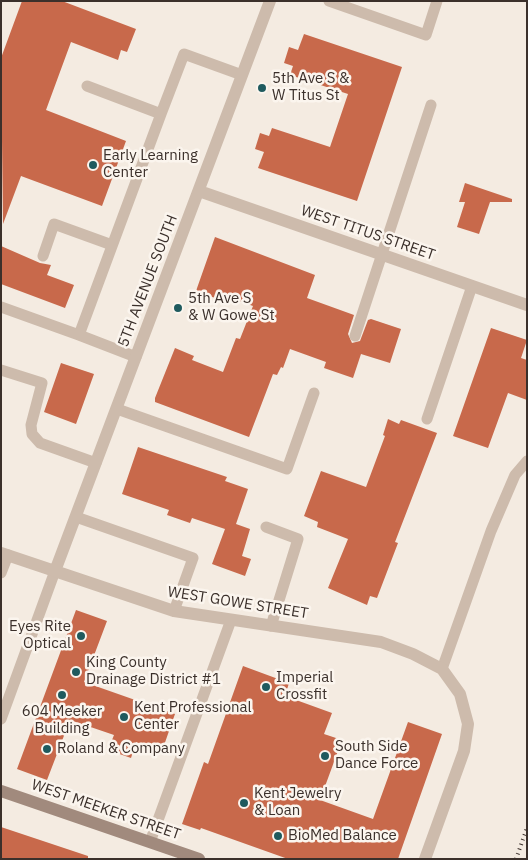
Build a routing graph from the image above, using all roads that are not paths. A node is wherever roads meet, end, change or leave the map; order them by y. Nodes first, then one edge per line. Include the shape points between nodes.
1 (270, 1) edge
2 (329, 1) edge
3 (437, 1) edge
4 (242, 75) junction
5 (87, 86) dead end
6 (431, 105) dead end
7 (161, 114) junction
8 (200, 190) junction
9 (112, 245) junction
10 (382, 254) junction
11 (42, 256) dead end
12 (472, 286) junction
13 (527, 305) edge
14 (1, 307) edge
15 (79, 335) junction
16 (355, 336) dead end
17 (136, 357) junction
18 (1, 370) edge
19 (314, 393) dead end
20 (117, 409) junction
21 (427, 418) dead end
22 (527, 461) edge
23 (96, 464) junction
24 (76, 517) junction
25 (266, 527) dead end
26 (5, 554) edge
27 (55, 571) junction
28 (1, 573) edge
29 (174, 611) junction
30 (231, 620) junction
31 (271, 626) junction
32 (442, 669) junction
33 (1, 719) edge
34 (1, 791) edge
35 (150, 842) junction
36 (430, 845) junction
37 (199, 859) edge
38 (425, 859) edge
39 (431, 859) edge

1 - 4 street, 5TH AVENUE SOUTH
2 - 3 lane via 426,35
4 - 7 lane via 184,54
4 - 8 street, 5TH AVENUE SOUTH
5 - 7 lane
6 - 10 lane
7 - 9 lane
8 - 10 street, WEST TITUS STREET
8 - 17 street, 5TH AVENUE SOUTH
9 - 11 lane via 54,224
9 - 15 lane
10 - 12 street, WEST TITUS STREET
10 - 16 lane
12 - 13 street, WEST TITUS STREET
12 - 21 lane
14 - 15 lane
15 - 17 lane
17 - 20 street, 5TH AVENUE SOUTH
18 - 23 lane via 42,383 31,425 32,434 40,443
19 - 20 lane via 287,469
20 - 23 street, 5TH AVENUE SOUTH
22 - 32 lane via 515,475 491,531
23 - 24 street, 5TH AVENUE SOUTH
24 - 27 street, 5TH AVENUE SOUTH
24 - 29 lane via 193,558
25 - 31 lane via 298,539
26 - 27 street, WEST GOWE STREET
26 - 28 lane
27 - 29 street, WEST GOWE STREET
27 - 33 lane
29 - 30 street, WEST GOWE STREET
30 - 31 street, WEST GOWE STREET
30 - 35 lane
31 - 32 street, WEST GOWE STREET via 381,642
32 - 36 street via 460,694 468,724 464,751
34 - 35 street, WEST MEEKER STREET
35 - 37 street, WEST MEEKER STREET
36 - 38 street
36 - 39 street

